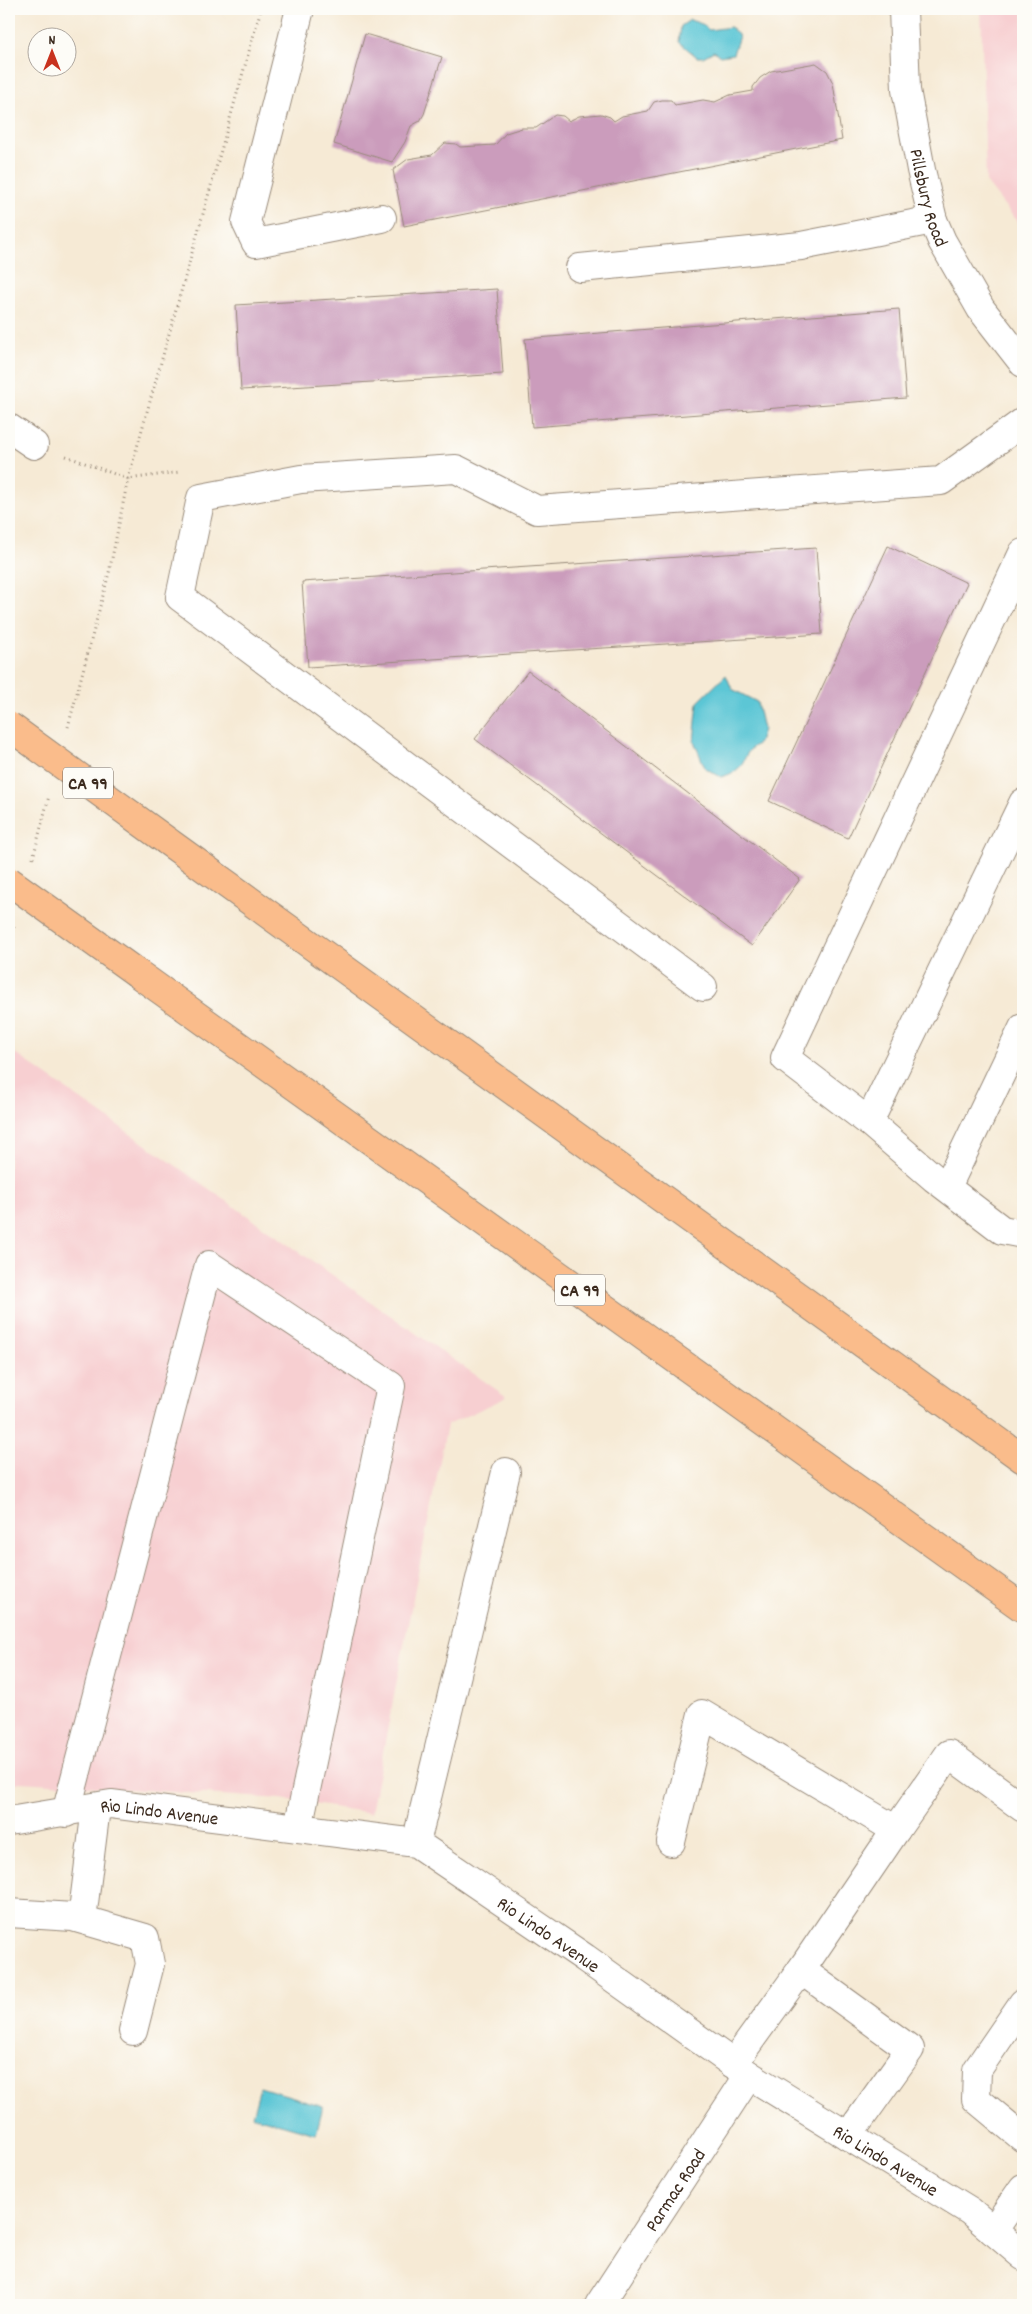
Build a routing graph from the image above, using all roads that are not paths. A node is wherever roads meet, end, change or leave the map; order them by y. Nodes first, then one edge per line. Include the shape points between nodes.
1 (300, 9) edge
2 (903, 9) edge
3 (382, 218) dead end
4 (934, 220) junction
5 (580, 268) dead end
6 (1023, 363) edge
7 (1023, 422) edge
8 (9, 428) edge
9 (34, 445) road end
10 (1023, 553) edge
11 (9, 726) edge
12 (1021, 812) edge
13 (9, 881) edge
14 (703, 987) dead end
15 (1023, 1028) edge
16 (869, 1122) junction
17 (947, 1187) junction
18 (1023, 1234) edge
19 (1023, 1459) edge
20 (506, 1472) dead end
21 (1023, 1608) edge
22 (96, 1808) junction
23 (1023, 1808) edge
24 (66, 1813) junction
25 (9, 1821) edge
26 (298, 1828) junction
27 (896, 1830) junction
28 (670, 1842) dead end
29 (416, 1843) junction
30 (9, 1913) edge
31 (82, 1919) junction
32 (801, 1970) junction
33 (1023, 2003) edge
34 (133, 2031) dead end
35 (741, 2070) junction
36 (848, 2136) junction
37 (1023, 2138) edge
38 (1023, 2188) edge
39 (993, 2231) junction
40 (1023, 2256) edge
41 (598, 2305) edge

1 - 3 street via 246,222 256,242
2 - 4 street, Pillsbury Road via 906,90
4 - 5 street via 801,246
4 - 6 street, Pillsbury Road via 942,241 981,308
7 - 14 street via 941,481 537,510 456,469 301,479 201,498 180,597
8 - 9 street
10 - 16 street via 785,1058
11 - 19 highway, CA 99, bridge
12 - 16 street
13 - 21 highway, CA 99, bridge
15 - 17 street
16 - 17 street
17 - 18 street via 1002,1230
20 - 29 street
22 - 24 street, Rio Lindo Avenue
22 - 26 street, Rio Lindo Avenue via 111,1804
22 - 31 street
23 - 27 street, Parmac Road via 949,1754
24 - 25 street, Rio Lindo Avenue
24 - 26 street via 209,1265 391,1386
26 - 29 street, Rio Lindo Avenue
27 - 28 street via 702,1714
27 - 32 street, Parmac Road
29 - 35 street, Rio Lindo Avenue
30 - 31 street
31 - 34 street via 145,1938 150,1964
32 - 35 street, Parmac Road
32 - 36 street via 910,2049
33 - 37 street via 977,2070 976,2100
35 - 36 street, Rio Lindo Avenue
35 - 41 street, Parmac Road
36 - 39 street, Rio Lindo Avenue via 970,2211
38 - 39 street
39 - 40 street, Rio Lindo Avenue

